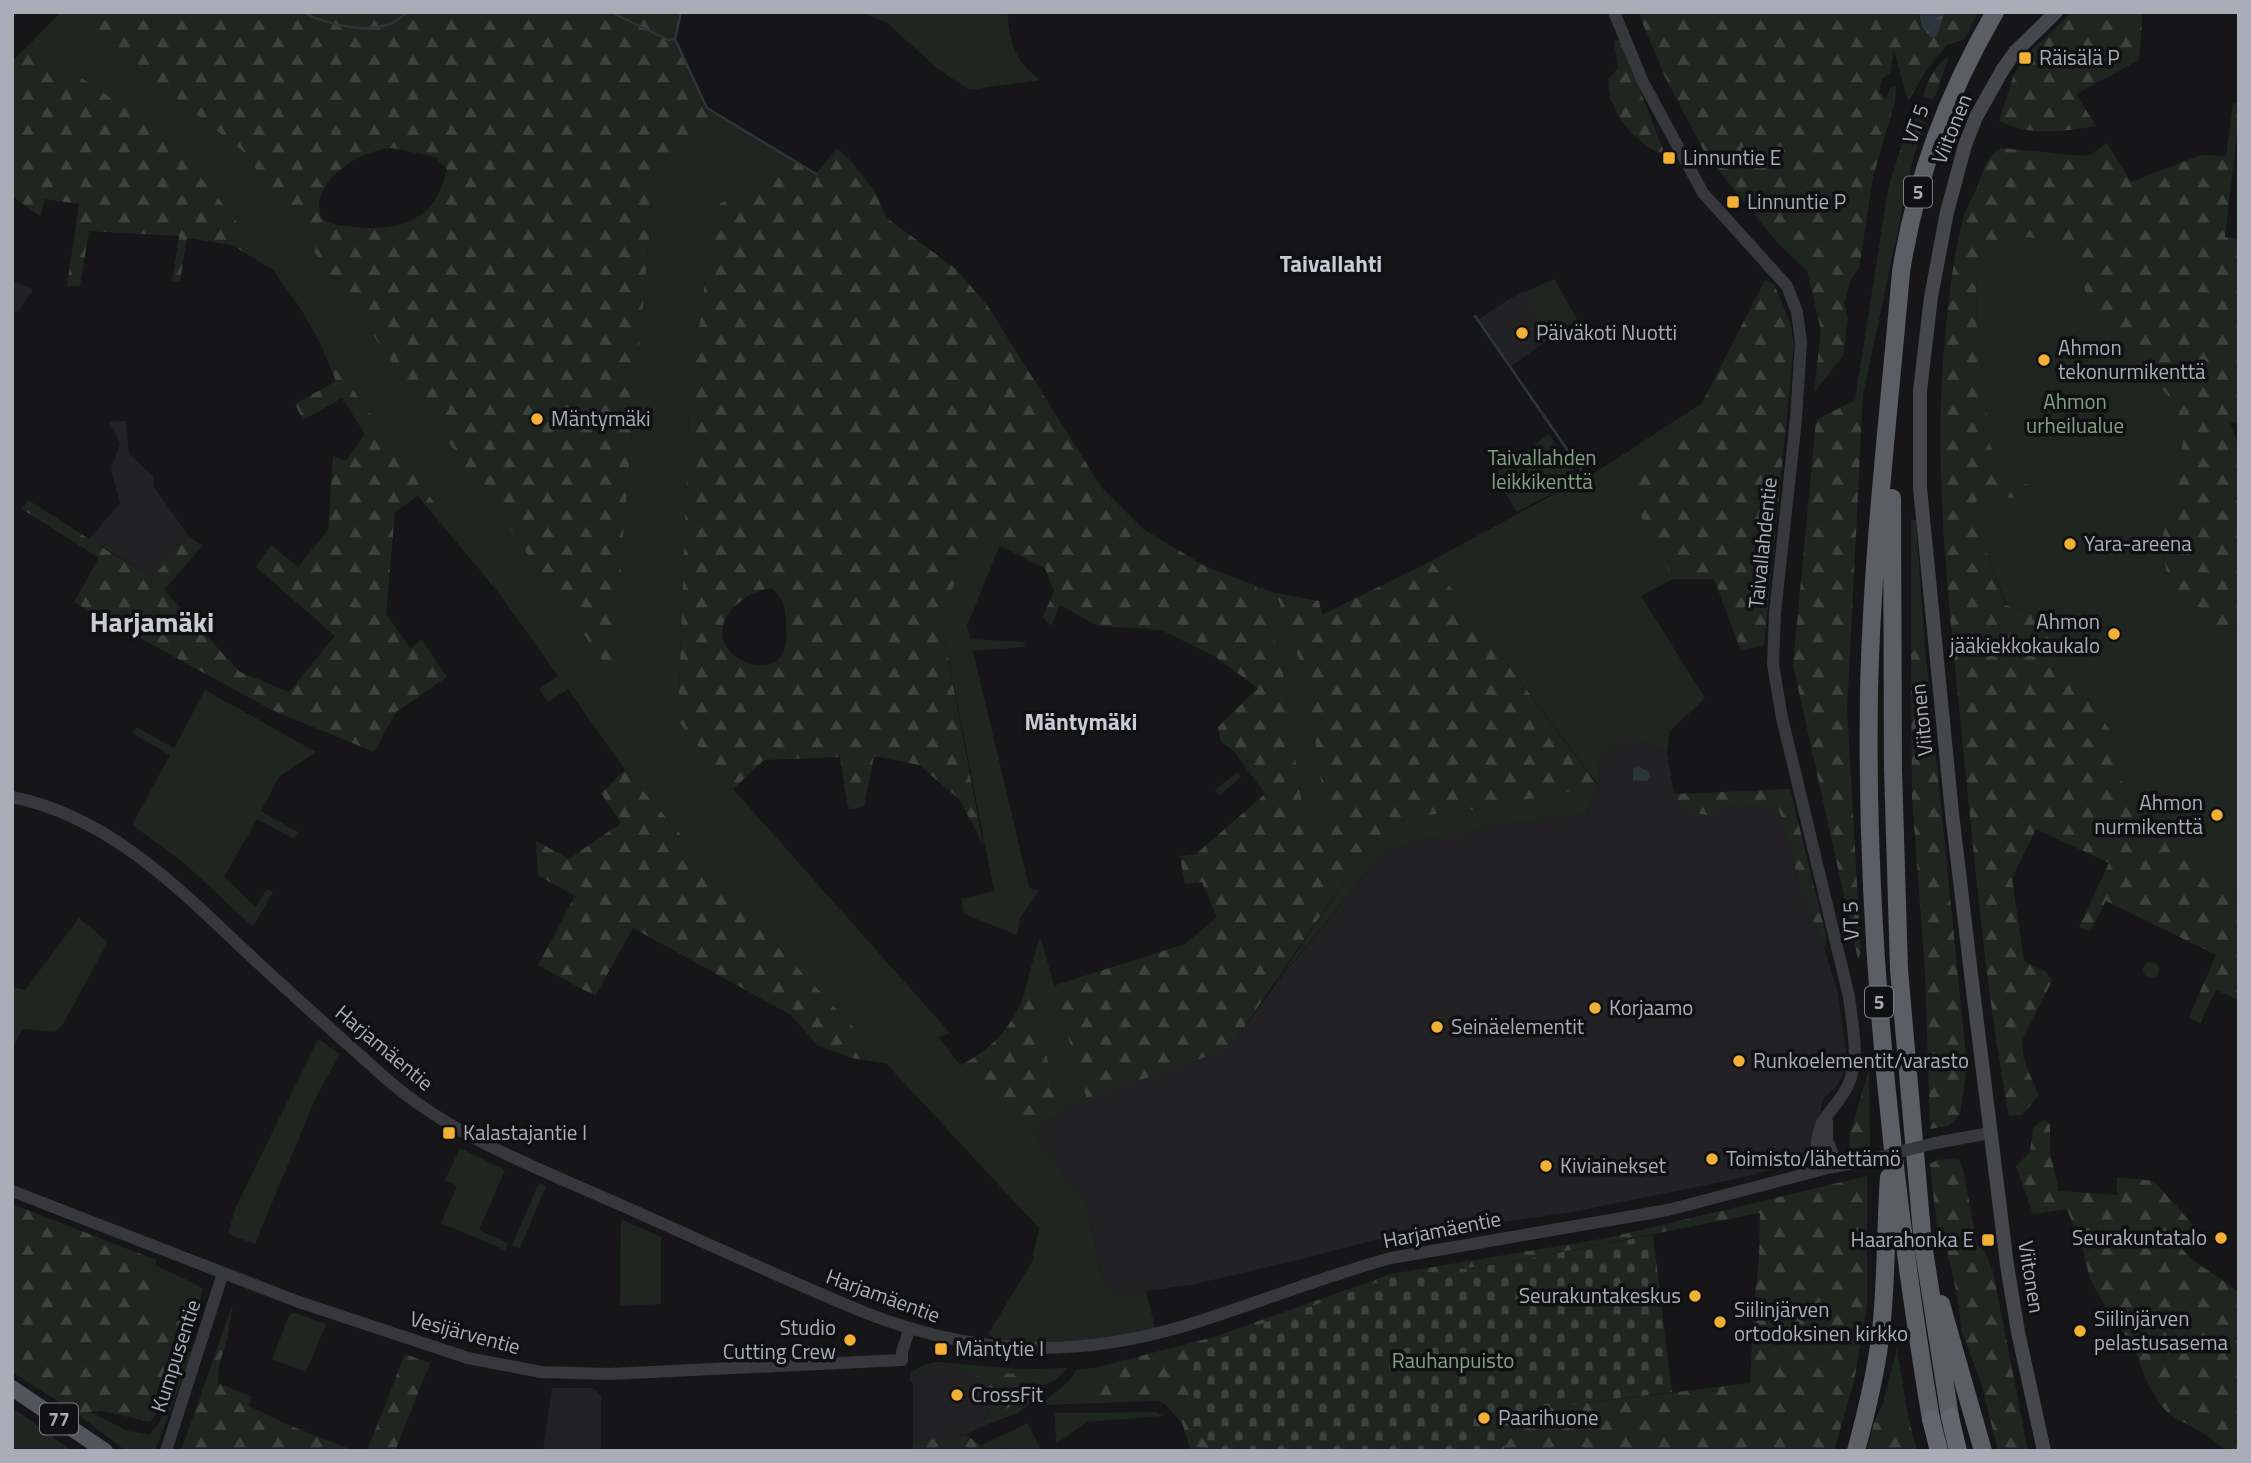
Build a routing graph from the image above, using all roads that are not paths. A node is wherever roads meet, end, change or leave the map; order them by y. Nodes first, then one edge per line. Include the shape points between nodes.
1 (1614, 12) edge
2 (1994, 12) edge
3 (2056, 12) edge
4 (1892, 386) junction
5 (12, 797) edge
6 (1828, 1118) junction
7 (1990, 1133) junction
8 (1893, 1135) junction
9 (1838, 1167) junction
10 (1816, 1171) junction
11 (12, 1191) edge
12 (1923, 1244) junction
13 (223, 1273) junction
14 (909, 1330) junction
15 (12, 1388) edge
16 (105, 1451) edge
17 (166, 1451) edge
18 (1856, 1451) edge
19 (1939, 1451) edge
20 (1958, 1451) edge
21 (1983, 1451) edge
22 (2044, 1451) edge

1 - 6 street, Taivallahdentie via 1643,82 1703,193 1787,286 1797,312 1801,342 1796,419 1774,613 1773,664 1852,1020 1850,1081
2 - 4 highway, VT 5 / 5 via 1954,88 1921,178 1901,272
3 - 7 main road, Viitonen via 2003,69 1965,145 1931,297 1920,391 1920,488
4 - 8 highway, VT 5 / 5 via 1874,581 1869,707 1875,971
4 - 12 highway, VT 5 / 5 via 1893,769 1899,970
5 - 14 street, Harjamäentie via 73,817 160,872 390,1082 450,1125 526,1163
6 - 9 street via 1827,1140
6 - 10 street, Taivallahdentie via 1819,1132
7 - 9 street, Harjamäentie, bridge
7 - 22 main road, Viitonen via 2018,1332
8 - 18 highway via 1880,1339
8 - 19 highway, VT 5 / 5 via 1905,1257
9 - 10 street, Harjamäentie
10 - 14 street, Harjamäentie via 1668,1210 1391,1258 1138,1337 1035,1349 964,1342
11 - 13 street, Vesijärventie
12 - 20 highway, VT 5 / 5
12 - 21 highway
13 - 14 street, Vesijärventie via 468,1358 541,1371 609,1374 902,1360
13 - 17 street, Kumpusentie
15 - 16 main road, 77

